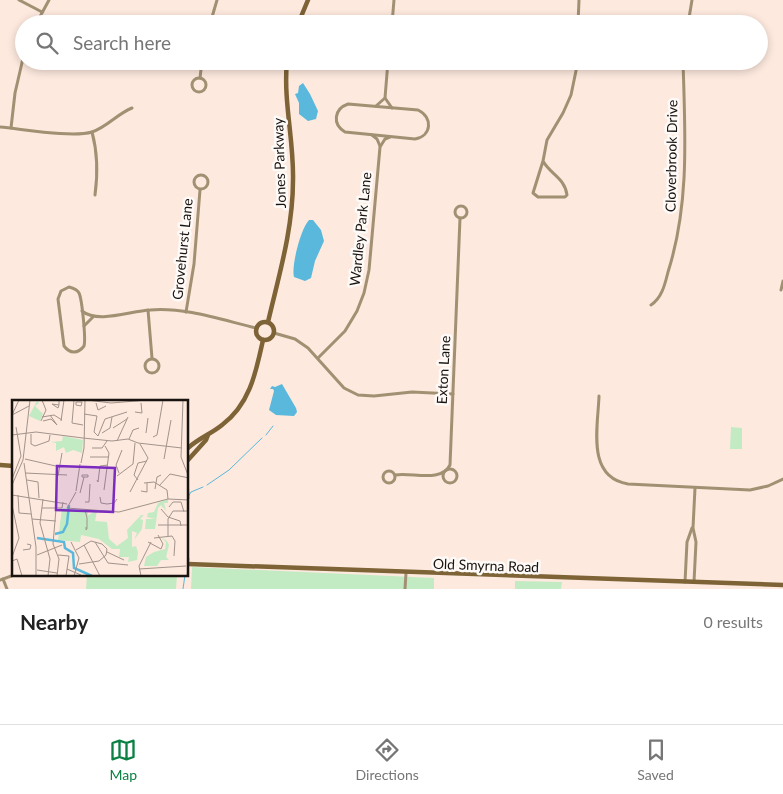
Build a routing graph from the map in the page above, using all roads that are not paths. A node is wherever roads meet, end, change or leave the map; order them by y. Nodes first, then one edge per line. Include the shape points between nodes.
1 (20, 0) edge
2 (50, 0) edge
3 (217, 0) edge
4 (308, 0) edge
5 (394, 0) edge
6 (579, 0) edge
7 (692, 0) edge
8 (42, 12) junction
9 (40, 15) edge
10 (213, 15) edge
11 (302, 15) edge
12 (392, 15) edge
13 (578, 15) edge
14 (689, 15) edge
15 (20, 70) edge
16 (201, 70) edge
17 (287, 70) edge
18 (387, 70) edge
19 (577, 70) edge
20 (684, 70) edge
21 (200, 78) junction
22 (385, 98) junction
23 (376, 106) junction
24 (132, 108) dead end
25 (392, 108) junction
26 (0, 127) edge
27 (11, 128) junction
28 (92, 132) junction
29 (372, 135) junction
30 (390, 136) junction
31 (380, 147) junction
32 (543, 161) junction
33 (200, 190) junction
34 (95, 195) dead end
35 (460, 218) junction
36 (783, 281) edge
37 (781, 290) dead end
38 (651, 305) dead end
39 (148, 310) junction
40 (82, 312) junction
41 (186, 312) junction
42 (93, 317) junction
43 (268, 322) junction
44 (84, 326) junction
45 (256, 328) junction
46 (274, 333) junction
47 (263, 340) junction
48 (152, 358) junction
49 (318, 358) junction
50 (453, 394) junction
51 (599, 396) dead end
52 (208, 435) junction
53 (189, 447) edge
54 (189, 459) edge
55 (445, 471) junction
56 (395, 475) junction
57 (783, 479) edge
58 (694, 488) junction
59 (692, 528) junction
60 (189, 564) edge
61 (406, 573) junction
62 (2, 580) edge
63 (686, 582) junction
64 (694, 582) junction
65 (783, 585) edge
66 (7, 589) edge
67 (405, 589) edge

1 - 8 street
2 - 8 street
3 - 10 street
4 - 11 street
5 - 12 street
6 - 13 street
7 - 14 street
8 - 9 street
15 - 27 street
16 - 21 street
17 - 43 street, Jones Parkway via 293,172 291,220
18 - 22 street
19 - 32 street via 569,101 547,140
20 - 38 street, Cloverbrook Drive via 685,174 681,217 674,254 660,297
21 - 21 street via 194,79 192,84 198,92 207,86 206,81
22 - 23 street
22 - 25 street
23 - 25 street
23 - 29 street via 346,105 340,108 336,117 338,127 345,132
24 - 28 street
25 - 30 street via 421,111 428,118 429,125 427,132 419,138
26 - 27 street
27 - 28 street via 73,134
28 - 34 street via 98,163
29 - 30 street
29 - 31 street
30 - 31 street
31 - 49 street, Wardley Park Lane via 370,264 364,293 345,331
32 - 32 street via 533,194 538,197 567,196 563,183
33 - 33 street, Grovehurst Lane via 208,182 200,175 194,181 194,186
33 - 41 street, Grovehurst Lane
35 - 35 street, Exton Lane via 467,213 462,205 454,210
35 - 50 street, Exton Lane
36 - 37 street
39 - 41 street
39 - 42 street
39 - 48 street
40 - 42 street
40 - 44 street
40 - 44 street via 78,292 70,287 62,290 58,299 63,342 69,351 77,352 84,346
41 - 45 street
42 - 44 street
43 - 45 street
43 - 46 street
45 - 47 street via 257,335
46 - 47 street via 270,339
46 - 49 street via 302,344
47 - 52 street via 245,401 233,416
48 - 48 street via 145,365 146,370 152,373 160,365
49 - 50 street via 344,388 358,395
50 - 55 street, Exton Lane via 450,465
51 - 58 street via 598,455 609,475 628,484
52 - 53 street
52 - 54 street
55 - 55 street via 444,480 454,481 455,472
55 - 56 street via 436,475
56 - 56 street via 387,471 383,479 392,483
57 - 58 street via 750,490
58 - 59 street
59 - 63 street via 687,542
59 - 64 street via 696,542
60 - 61 street, Old Smyrna Road
61 - 63 street, Old Smyrna Road
61 - 67 street
62 - 66 street
63 - 64 street, Old Smyrna Road
64 - 65 street, Old Smyrna Road

